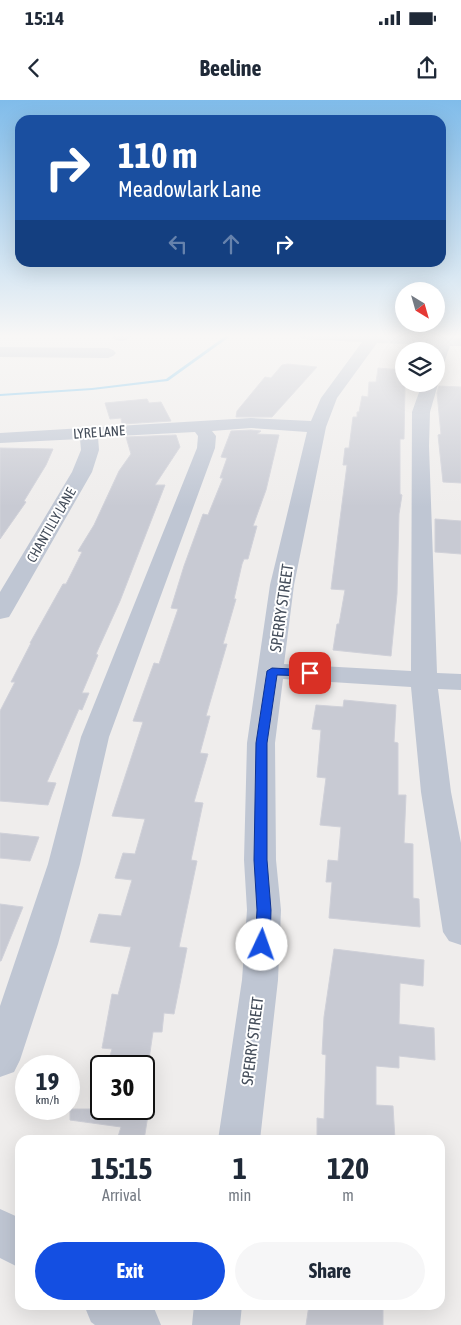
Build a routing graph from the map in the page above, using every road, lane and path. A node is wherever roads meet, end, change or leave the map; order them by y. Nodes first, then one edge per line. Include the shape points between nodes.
1 (333, 392) edge
2 (427, 392) edge
3 (200, 425) junction
4 (317, 427) junction
5 (89, 433) junction
6 (0, 438) edge
7 (0, 612) edge
8 (272, 671) junction
9 (424, 680) junction
10 (461, 682) edge
11 (461, 932) edge
12 (0, 1060) edge
13 (241, 1135) edge
14 (0, 1231) edge
15 (15, 1241) edge
16 (115, 1310) edge
17 (218, 1310) edge
18 (137, 1325) edge
19 (216, 1325) edge

1 - 4 street, SPERRY STREET
2 - 9 street via 421,412 420,446
3 - 4 street, LYRE LANE
3 - 5 street, LYRE LANE
3 - 12 street via 207,436 206,448 95,737 64,864
4 - 8 street, SPERRY STREET via 282,585
5 - 6 street, LYRE LANE
5 - 7 street, CHANTILLY LANE via 90,450 82,472
8 - 9 street
8 - 13 street, SPERRY STREET via 262,743 260,860 264,910 260,980
9 - 10 street
9 - 11 street via 436,792
14 - 15 street
16 - 18 street
17 - 19 street

